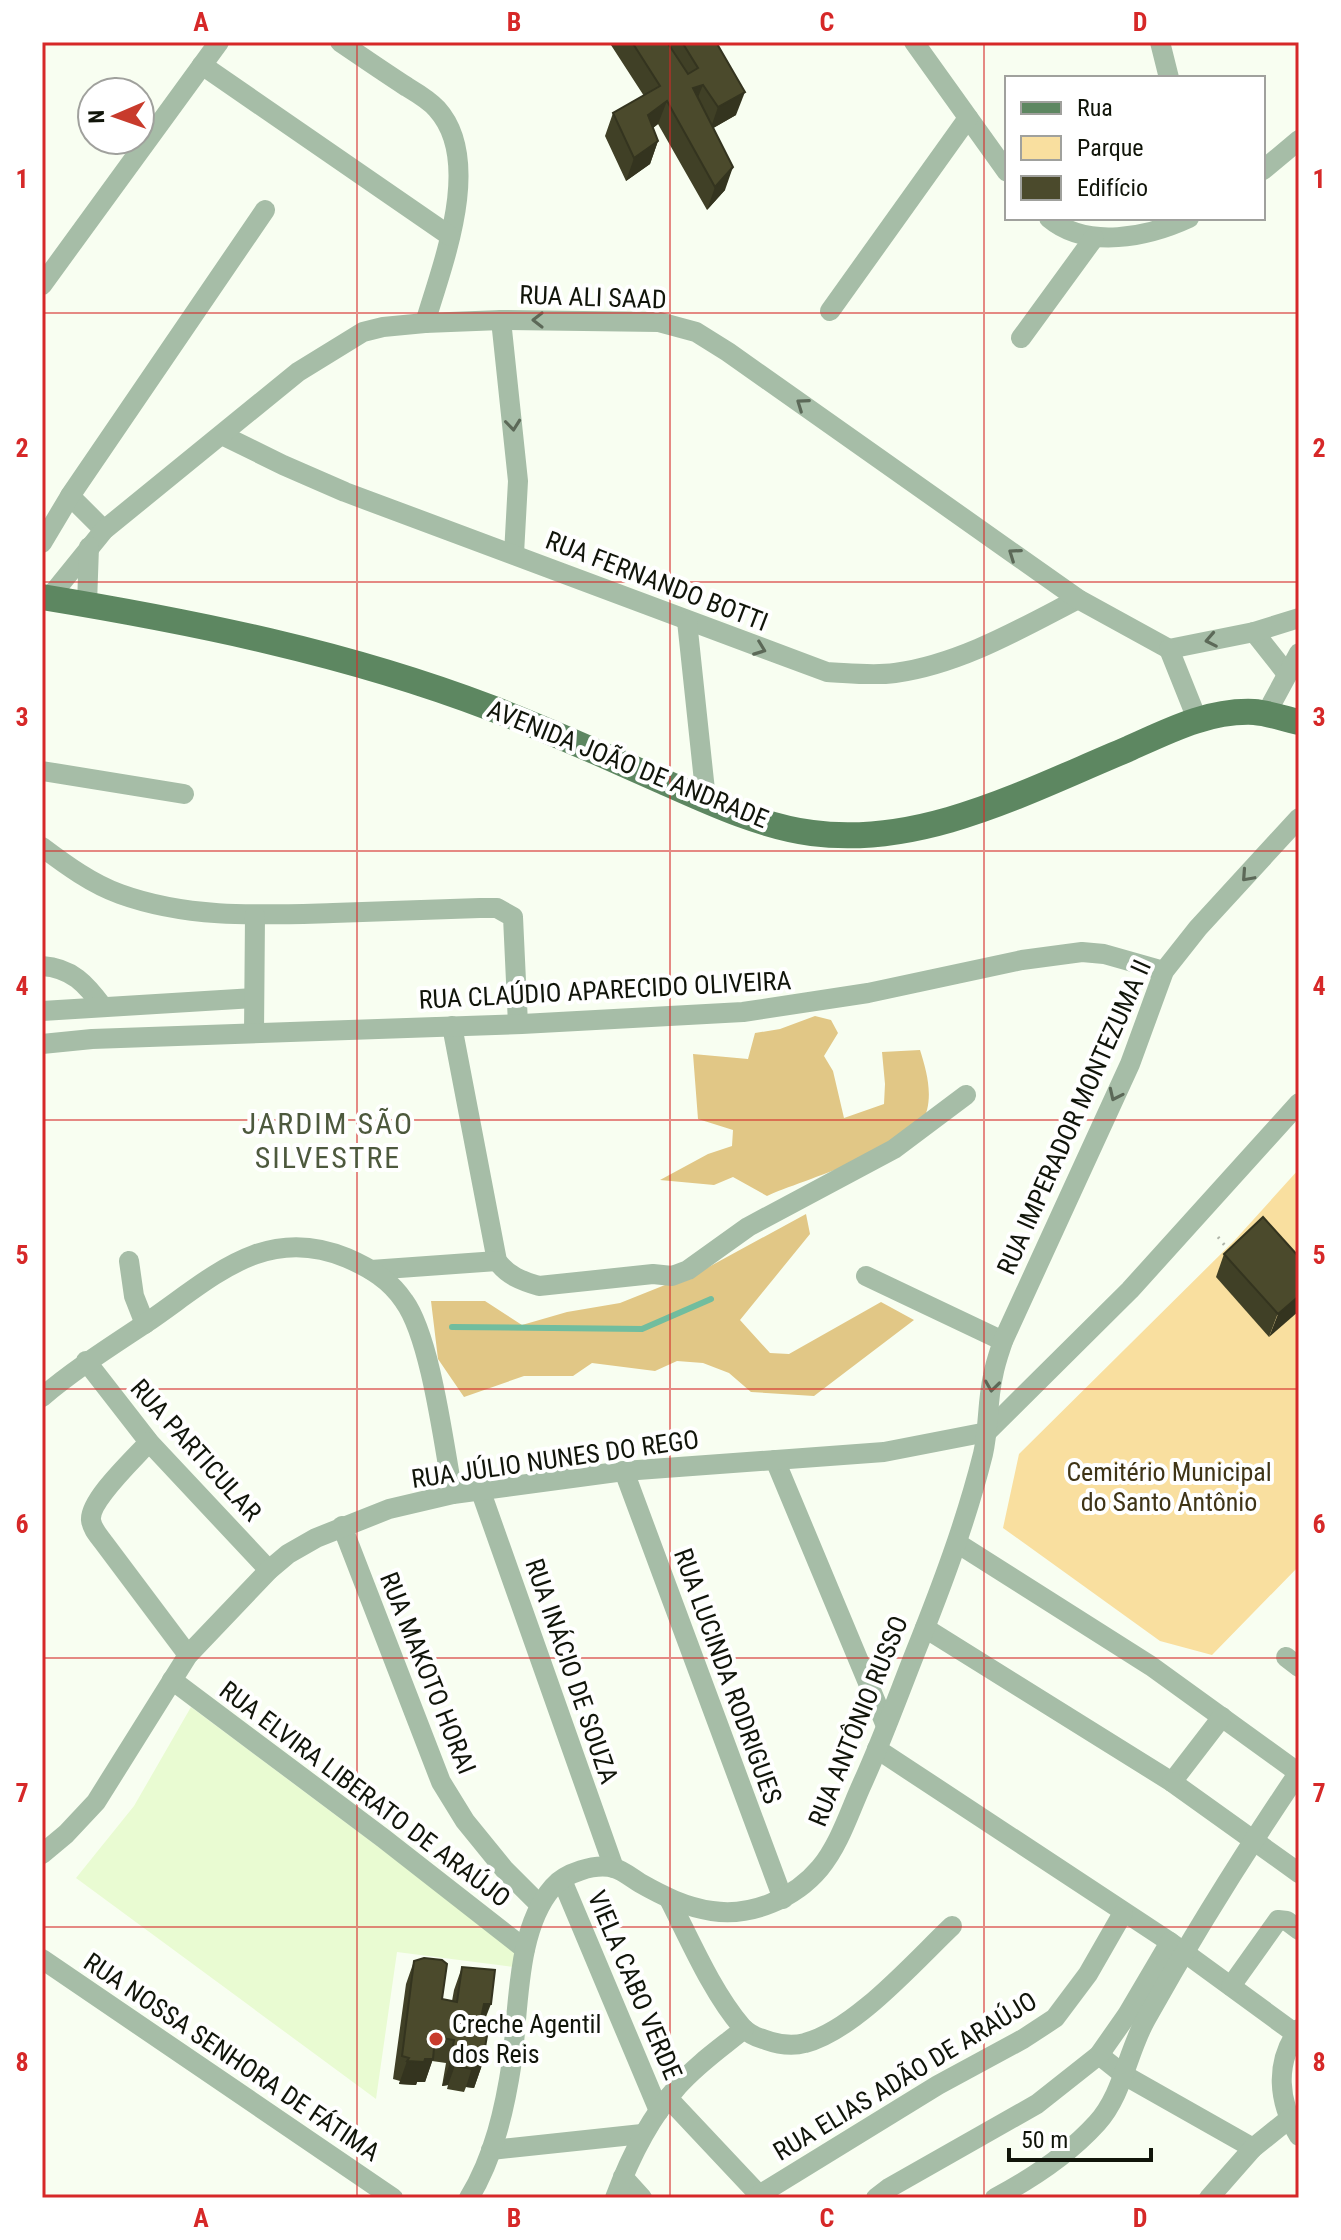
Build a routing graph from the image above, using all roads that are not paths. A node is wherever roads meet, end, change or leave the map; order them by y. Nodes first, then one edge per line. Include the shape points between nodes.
1 (219, 42) edge
2 (340, 42) edge
3 (914, 42) edge
4 (1160, 42) edge
5 (202, 65) junction
6 (1168, 76) edge
7 (968, 118) junction
8 (1299, 140) edge
9 (1265, 168) edge
10 (1005, 169) edge
11 (265, 210) dead end
12 (1052, 220) edge
13 (1184, 220) edge
14 (450, 236) junction
15 (1094, 238) junction
16 (45, 273) edge
17 (830, 311) dead end
18 (501, 320) junction
19 (425, 323) junction
20 (1021, 338) dead end
21 (224, 436) junction
22 (70, 496) junction
23 (104, 530) junction
24 (42, 543) edge
25 (89, 547) junction
26 (514, 554) junction
27 (45, 597) edge
28 (1078, 599) junction
29 (87, 604) junction
30 (1299, 618) edge
31 (687, 621) junction
32 (1254, 632) junction
33 (1169, 649) junction
34 (1299, 653) edge
35 (1287, 674) junction
36 (1266, 714) junction
37 (1197, 719) junction
38 (1299, 722) edge
39 (42, 771) edge
40 (184, 794) dead end
41 (706, 800) junction
42 (1299, 818) edge
43 (42, 847) edge
44 (255, 916) junction
45 (42, 966) edge
46 (1164, 971) junction
47 (254, 998) junction
48 (103, 1007) junction
49 (42, 1011) edge
50 (518, 1024) junction
51 (452, 1026) junction
52 (254, 1033) junction
53 (42, 1044) edge
54 (966, 1095) dead end
55 (1299, 1103) edge
56 (129, 1261) dead end
57 (497, 1261) junction
58 (371, 1270) junction
59 (866, 1276) dead end
60 (145, 1324) junction
61 (1003, 1341) junction
62 (86, 1361) junction
63 (46, 1386) edge
64 (987, 1432) junction
65 (149, 1442) junction
66 (775, 1460) junction
67 (624, 1471) junction
68 (481, 1492) junction
69 (453, 1494) junction
70 (342, 1526) junction
71 (957, 1543) junction
72 (269, 1570) junction
73 (925, 1628) junction
74 (188, 1655) junction
75 (172, 1680) junction
76 (1222, 1717) junction
77 (886, 1726) junction
78 (877, 1749) junction
79 (1299, 1773) edge
80 (1172, 1782) junction
81 (1254, 1842) junction
82 (42, 1854) edge
83 (614, 1868) junction
84 (1299, 1873) edge
85 (562, 1880) junction
86 (669, 1899) junction
87 (783, 1899) junction
88 (540, 1905) junction
89 (1123, 1913) junction
90 (952, 1926) dead end
91 (1299, 1930) edge
92 (1177, 1947) junction
93 (525, 1949) junction
94 (42, 1959) edge
95 (1231, 1986) junction
96 (744, 2029) junction
97 (1297, 2032) edge
98 (1099, 2055) junction
99 (1124, 2075) junction
100 (664, 2105) junction
101 (1294, 2128) edge
102 (642, 2134) junction
103 (1253, 2148) junction
104 (491, 2150) junction
105 (623, 2177) junction
106 (760, 2196) edge
107 (393, 2198) edge
108 (469, 2198) edge
109 (615, 2198) edge
110 (642, 2198) edge
111 (876, 2198) edge
112 (995, 2198) edge
113 (1209, 2198) edge

1 - 5 street
2 - 14 street via 424,98 448,126 458,170
3 - 7 street
4 - 6 street
5 - 14 street
5 - 16 street
7 - 10 street
7 - 17 street
8 - 9 street
11 - 22 street
12 - 15 street
13 - 15 street via 1155,231
14 - 19 street
15 - 20 street
18 - 19 street, RUA ALI SAAD
18 -> 26 street via 518,481
28 -> 18 street, RUA ALI SAAD via 696,332 659,322
19 - 21 street, RUA ALI SAAD via 383,327 341,344 298,372
21 - 23 street, RUA ALI SAAD
21 - 26 street, RUA FERNANDO BOTTI via 345,492
22 - 23 street
22 - 24 street
23 - 25 street, RUA ALI SAAD
25 - 27 street, RUA ALI SAAD
25 - 29 street
26 - 31 street, RUA FERNANDO BOTTI
27 - 29 main road, AVENIDA JOÃO DE ANDRADE
31 -> 28 street, RUA FERNANDO BOTTI via 827,672 869,675 938,663 999,640
28 - 33 street, RUA ALI SAAD
29 - 41 main road, AVENIDA JOÃO DE ANDRADE via 241,634 404,677 539,726
30 - 32 street
31 - 41 street
32 -> 33 street
32 - 35 street
33 - 37 street
34 - 35 street
35 - 36 street
36 - 37 main road, AVENIDA JOÃO DE ANDRADE
36 - 38 main road, AVENIDA JOÃO DE ANDRADE
37 - 41 main road, AVENIDA JOÃO DE ANDRADE via 993,806 868,835 810,833
39 - 40 street
42 -> 46 street, RUA IMPERADOR MONTEZUMA II
43 - 44 street via 118,893 176,909
44 - 47 street
44 - 50 street via 480,908 507,912 513,917
45 - 48 street via 74,974
46 - 50 street, RUA CLAÚDIO APARECIDO OLIVEIRA via 1082,952 795,1006
46 -> 61 street, RUA IMPERADOR MONTEZUMA II via 1130,1064
47 - 48 street
47 - 52 street
48 - 49 street
50 - 51 street, RUA CLAÚDIO APARECIDO OLIVEIRA
51 - 52 street, RUA CLAÚDIO APARECIDO OLIVEIRA
51 - 57 street
52 - 53 street, RUA CLAÚDIO APARECIDO OLIVEIRA
54 - 57 street via 894,1149 748,1227 672,1276 539,1286 505,1271
55 - 64 street via 1130,1290
56 - 60 street
57 - 58 street
58 - 60 street via 306,1245 267,1250 221,1271
58 - 69 street via 406,1302 421,1338
59 - 61 street
60 - 62 street
61 -> 64 street, RUA IMPERADOR MONTEZUMA II via 992,1377
62 - 63 street
62 - 65 street, RUA PARTICULAR
64 - 66 street, RUA JÚLIO NUNES DO REGO via 884,1452
64 - 71 street, RUA ANTÔNIO RUSSO
65 - 72 street, RUA PARTICULAR
65 - 74 street via 95,1505 91,1518
66 - 67 street, RUA JÚLIO NUNES DO REGO
66 - 77 street
67 - 68 street, RUA JÚLIO NUNES DO REGO
67 - 87 street, RUA LUCINDA RODRIGUES
68 - 69 street, RUA JÚLIO NUNES DO REGO
68 - 83 street, RUA INÁCIO DE SOUZA
69 - 70 street, RUA JÚLIO NUNES DO REGO
70 - 72 street, RUA JÚLIO NUNES DO REGO via 296,1549
70 - 88 street, RUA MAKOTO HORAI via 441,1782 465,1821
71 - 73 street, RUA ANTÔNIO RUSSO
71 - 76 street
72 - 74 street, RUA JÚLIO NUNES DO REGO
73 - 77 street, RUA ANTÔNIO RUSSO
73 - 80 street
74 - 75 street, RUA JÚLIO NUNES DO REGO
75 - 82 street, RUA JÚLIO NUNES DO REGO via 96,1802
75 - 93 street, RUA ELVIRA LIBERATO DE ARAÚJO
76 - 79 street
76 - 80 street
77 - 78 street, RUA ANTÔNIO RUSSO
78 - 87 street, RUA ANTÔNIO RUSSO via 833,1850
78 - 89 street
79 - 81 street
80 - 81 street
81 - 84 street
81 - 92 street
83 - 85 street via 595,1868
83 - 86 street, RUA ANTÔNIO RUSSO
85 - 88 street
85 - 100 street, VIELA CABO VERDE
86 - 87 street, RUA ANTÔNIO RUSSO via 717,1912 751,1910
86 - 96 street
88 - 93 street
89 - 92 street
89 - 106 street, RUA ELIAS ADÃO DE ARAÚJO via 1055,2018
90 - 96 street via 876,1999 826,2035 786,2045
91 - 95 street via 1278,1920
92 - 95 street
92 - 98 street
92 - 99 street
93 - 104 street via 512,2064
94 - 107 street, RUA NOSSA SENHORA DE FÁTIMA
95 - 97 street
96 - 100 street via 695,2070
97 - 101 street via 1283,2061 1281,2080
98 - 99 street
98 - 111 street via 1037,2104
99 - 103 street
99 - 112 street via 1099,2121 1070,2150
100 - 102 street
100 - 106 street
101 - 103 street
102 - 104 street
102 - 105 street
103 - 113 street
104 - 108 street
105 - 109 street
105 - 110 street

